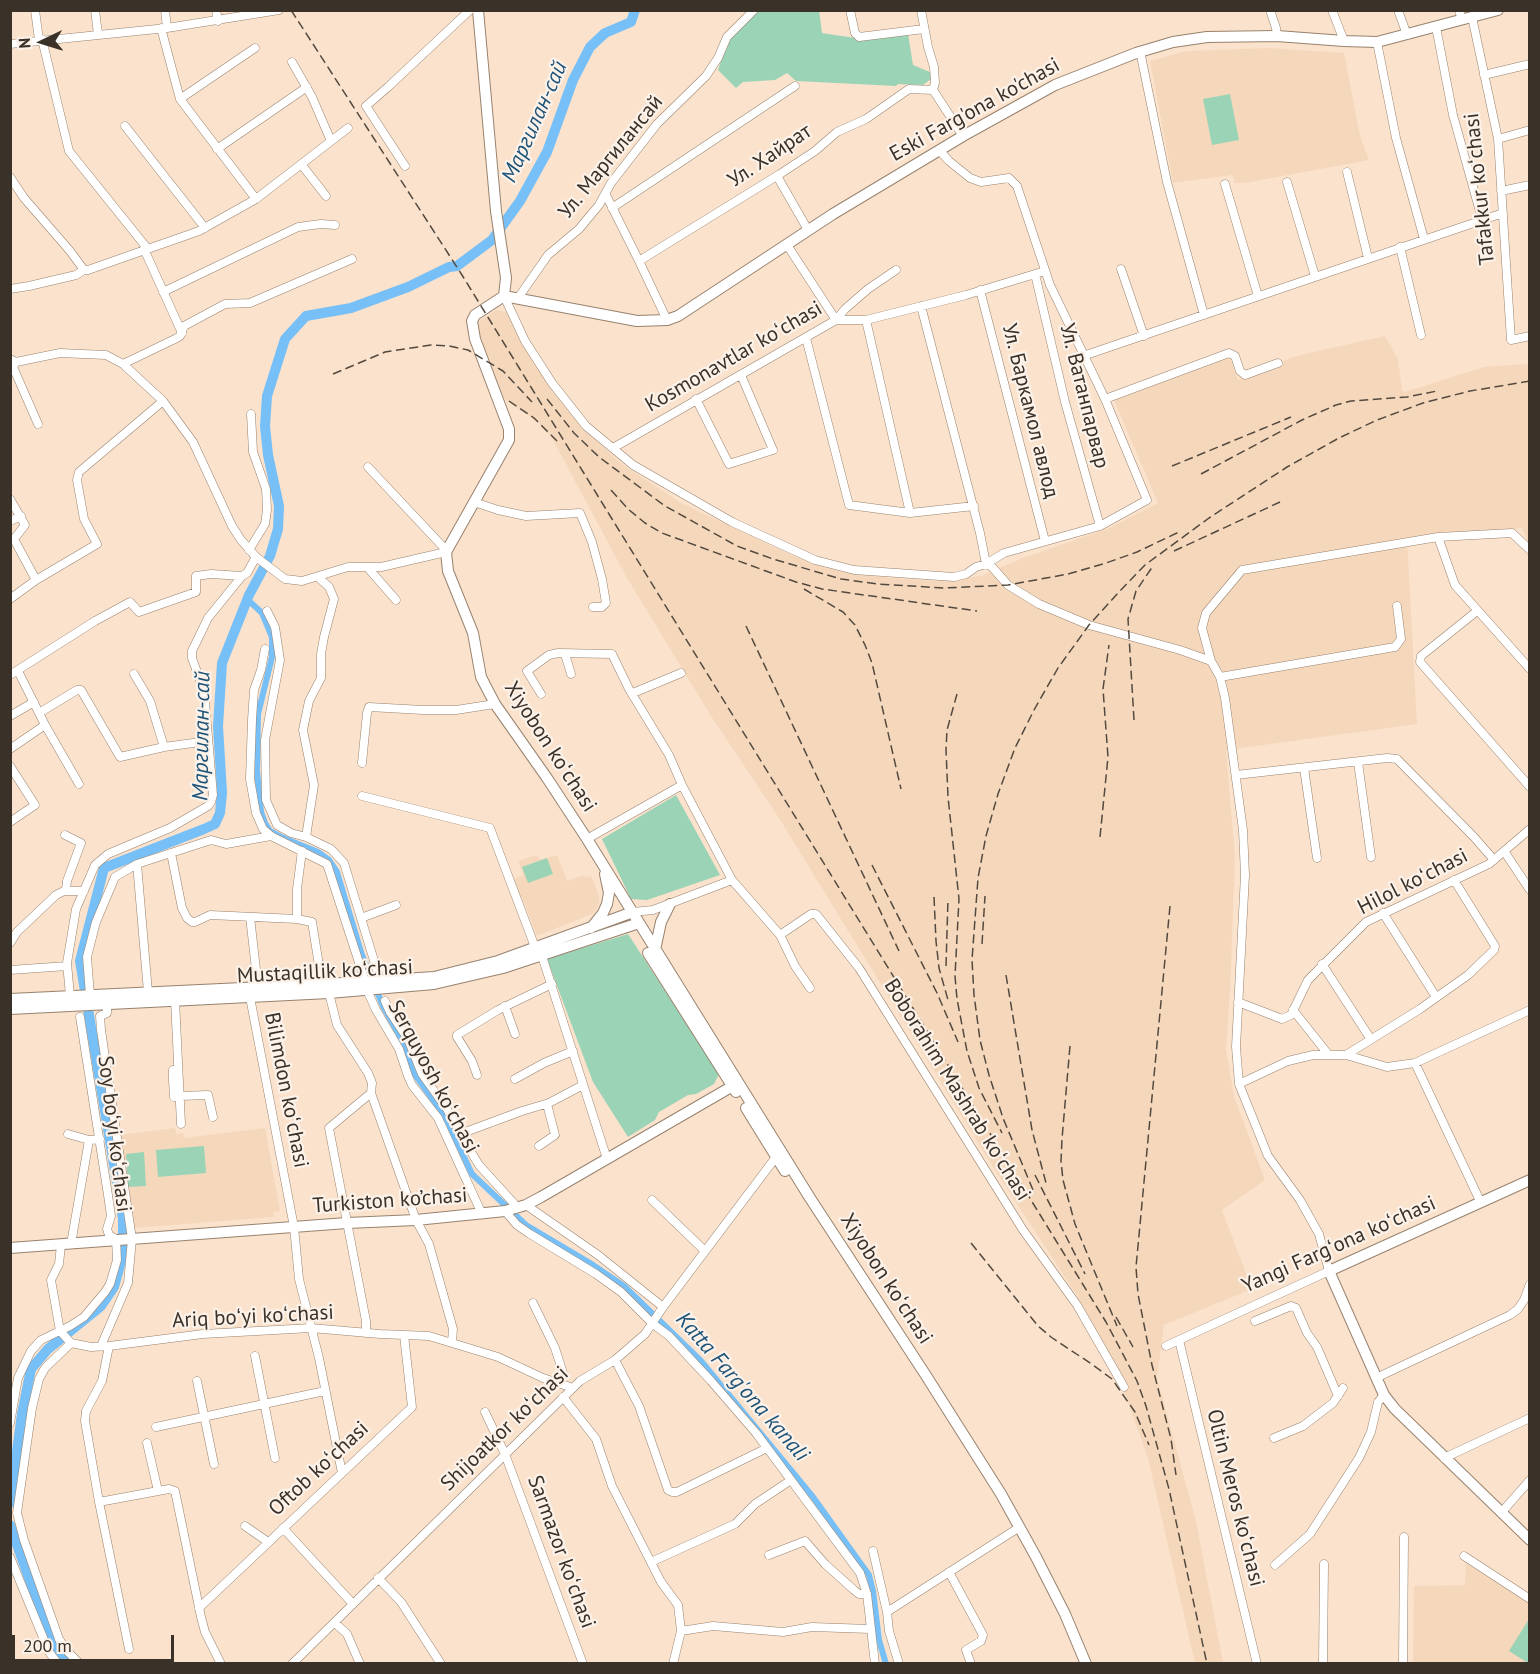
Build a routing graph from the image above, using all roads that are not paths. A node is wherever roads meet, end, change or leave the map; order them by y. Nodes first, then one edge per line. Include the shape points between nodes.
1 (35, 10) edge
2 (95, 10) edge
3 (165, 10) edge
4 (216, 10) edge
5 (279, 10) edge
6 (470, 10) edge
7 (478, 10) edge
8 (754, 10) edge
9 (850, 10) edge
10 (921, 10) edge
11 (1270, 10) edge
12 (1332, 10) edge
13 (1398, 10) edge
14 (1498, 10) edge
15 (1464, 16) edge
16 (218, 21) junction
17 (1436, 27) junction
18 (164, 28) junction
19 (924, 29) junction
20 (98, 34) junction
21 (1407, 35) junction
22 (1276, 36) junction
23 (40, 40) junction
24 (1344, 41) junction
25 (1377, 42) junction
26 (10, 44) edge
27 (255, 48) dead end
28 (1140, 51) junction
29 (292, 62) dead end
30 (1530, 64) edge
31 (1484, 75) junction
32 (795, 86) dead end
33 (307, 87) junction
34 (933, 90) junction
35 (180, 99) junction
36 (125, 126) dead end
37 (348, 128) dead end
38 (1530, 130) edge
39 (963, 136) junction
40 (1498, 139) junction
41 (331, 141) junction
42 (217, 149) junction
43 (940, 151) junction
44 (301, 164) junction
45 (405, 166) dead end
46 (1347, 172) dead end
47 (777, 176) junction
48 (10, 177) edge
49 (1287, 182) dead end
50 (1225, 184) dead end
51 (1530, 185) edge
52 (1501, 191) junction
53 (606, 195) junction
54 (326, 196) dead end
55 (256, 199) junction
56 (612, 208) junction
57 (1503, 213) junction
58 (1482, 219) junction
59 (335, 225) dead end
60 (205, 228) junction
61 (808, 230) junction
62 (1424, 239) junction
63 (787, 245) junction
64 (1400, 247) junction
65 (145, 248) junction
66 (1368, 258) junction
67 (352, 259) dead end
68 (639, 261) junction
69 (1121, 269) dead end
70 (84, 270) junction
71 (896, 270) dead end
72 (1045, 272) junction
73 (1035, 274) junction
74 (1315, 276) junction
75 (10, 289) edge
76 (980, 290) junction
77 (163, 292) junction
78 (504, 296) junction
79 (1258, 296) junction
80 (518, 298) junction
81 (921, 306) junction
82 (1204, 315) junction
83 (667, 320) junction
84 (836, 320) junction
85 (866, 320) junction
86 (182, 333) junction
87 (1421, 335) dead end
88 (1144, 336) junction
89 (1530, 336) edge
90 (806, 338) junction
91 (1083, 356) junction
92 (13, 361) edge
93 (1278, 363) dead end
94 (123, 364) junction
95 (741, 375) junction
96 (696, 399) junction
97 (1105, 399) junction
98 (163, 401) junction
99 (251, 414) dead end
100 (38, 424) dead end
101 (614, 448) junction
102 (368, 467) dead end
103 (10, 499) edge
104 (474, 502) junction
105 (974, 506) junction
106 (910, 513) junction
107 (21, 516) junction
108 (10, 521) edge
109 (1100, 526) junction
110 (1438, 537) junction
111 (1045, 541) junction
112 (1529, 549) edge
113 (249, 550) junction
114 (446, 551) junction
115 (259, 559) junction
116 (986, 564) junction
117 (368, 568) junction
118 (242, 576) junction
119 (319, 578) junction
120 (36, 580) junction
121 (10, 599) edge
122 (396, 600) dead end
123 (1397, 606) dead end
124 (593, 607) dead end
125 (267, 611) dead end
126 (1477, 611) junction
127 (265, 649) dead end
128 (565, 654) junction
129 (1211, 661) junction
130 (1530, 669) edge
131 (14, 673) edge
132 (681, 673) dead end
133 (134, 674) dead end
134 (571, 674) dead end
135 (1220, 677) junction
136 (633, 693) junction
137 (541, 694) dead end
138 (34, 702) junction
139 (495, 704) junction
140 (39, 713) junction
141 (10, 716) edge
142 (45, 725) junction
143 (208, 741) junction
144 (164, 747) junction
145 (10, 749) edge
146 (1358, 762) junction
147 (362, 763) dead end
148 (10, 766) edge
149 (1304, 768) junction
150 (1236, 775) junction
151 (79, 784) dead end
152 (682, 785) junction
153 (1530, 787) edge
154 (362, 796) dead end
155 (10, 822) edge
156 (1530, 829) edge
157 (64, 835) dead end
158 (271, 836) junction
159 (306, 837) junction
160 (587, 839) junction
161 (302, 851) junction
162 (1504, 851) junction
163 (171, 853) junction
164 (1371, 857) dead end
165 (1317, 858) dead end
166 (1494, 860) junction
167 (137, 864) junction
168 (603, 865) junction
169 (732, 880) junction
170 (1454, 880) junction
171 (66, 890) junction
172 (1530, 890) edge
173 (84, 891) junction
174 (670, 904) junction
175 (396, 905) dead end
176 (648, 912) junction
177 (1383, 913) junction
178 (630, 914) junction
179 (249, 917) junction
180 (361, 918) junction
181 (297, 919) junction
182 (636, 924) junction
183 (590, 929) junction
184 (780, 936) junction
185 (10, 943) edge
186 (544, 949) junction
187 (655, 951) junction
188 (1322, 964) junction
189 (67, 966) junction
190 (10, 970) edge
191 (380, 980) junction
192 (394, 984) junction
193 (552, 984) junction
194 (366, 985) junction
195 (326, 988) junction
196 (810, 988) dead end
197 (252, 990) junction
198 (148, 992) junction
199 (1437, 997) junction
200 (84, 998) junction
201 (10, 999) edge
202 (175, 1000) junction
203 (385, 1001) dead end
204 (1238, 1002) junction
205 (107, 1003) junction
206 (505, 1006) junction
207 (10, 1009) edge
208 (1293, 1010) junction
209 (1530, 1010) edge
210 (80, 1017) dead end
211 (515, 1034) dead end
212 (1370, 1038) junction
213 (573, 1051) junction
214 (1328, 1054) junction
215 (1346, 1055) junction
216 (1415, 1063) junction
217 (173, 1070) dead end
218 (477, 1075) dead end
219 (514, 1079) dead end
220 (176, 1080) junction
221 (735, 1084) junction
222 (1239, 1084) junction
223 (583, 1085) junction
224 (371, 1093) junction
225 (177, 1097) junction
226 (547, 1104) junction
227 (213, 1118) dead end
228 (181, 1124) dead end
229 (68, 1134) dead end
230 (460, 1134) junction
231 (100, 1139) junction
232 (89, 1140) junction
233 (539, 1146) dead end
234 (776, 1157) junction
235 (607, 1158) junction
236 (1530, 1180) edge
237 (652, 1200) dead end
238 (1481, 1203) junction
239 (522, 1206) junction
240 (494, 1213) junction
241 (416, 1220) junction
242 (347, 1223) junction
243 (294, 1227) junction
244 (116, 1239) junction
245 (132, 1239) junction
246 (66, 1244) junction
247 (10, 1248) edge
248 (705, 1251) junction
249 (1329, 1271) junction
250 (1530, 1284) edge
251 (532, 1303) dead end
252 (663, 1307) junction
253 (1255, 1321) dead end
254 (653, 1324) junction
255 (311, 1328) junction
256 (61, 1332) junction
257 (366, 1333) junction
258 (404, 1335) junction
259 (1179, 1340) junction
260 (70, 1342) junction
261 (452, 1342) junction
262 (105, 1346) junction
263 (1166, 1346) dead end
264 (255, 1356) dead end
265 (615, 1360) junction
266 (1376, 1378) junction
267 (197, 1381) dead end
268 (555, 1382) junction
269 (1124, 1387) dead end
270 (573, 1388) junction
271 (1343, 1388) dead end
272 (325, 1391) junction
273 (1384, 1395) junction
274 (1338, 1396) junction
275 (563, 1397) junction
276 (264, 1404) junction
277 (485, 1412) dead end
278 (204, 1417) junction
279 (1530, 1418) edge
280 (10, 1423) edge
281 (156, 1427) dead end
282 (1274, 1438) dead end
283 (965, 1442) junction
284 (147, 1443) dead end
285 (767, 1448) junction
286 (505, 1454) junction
287 (275, 1458) dead end
288 (1444, 1458) junction
289 (214, 1464) dead end
290 (342, 1473) junction
291 (791, 1480) junction
292 (1530, 1480) edge
293 (158, 1491) junction
294 (99, 1502) junction
295 (1501, 1512) junction
296 (245, 1526) dead end
297 (283, 1528) junction
298 (1015, 1530) junction
299 (1404, 1537) dead end
300 (1530, 1540) edge
301 (268, 1542) junction
302 (873, 1551) dead end
303 (769, 1555) dead end
304 (1464, 1556) dead end
305 (10, 1557) edge
306 (651, 1562) junction
307 (1275, 1564) dead end
308 (1324, 1564) dead end
309 (949, 1572) junction
310 (378, 1578) junction
311 (867, 1594) junction
312 (1530, 1599) edge
313 (353, 1604) junction
314 (199, 1608) junction
315 (887, 1612) junction
316 (335, 1623) junction
317 (870, 1629) junction
318 (681, 1631) junction
319 (129, 1649) dead end
320 (58, 1664) edge
321 (80, 1664) edge
322 (221, 1664) edge
323 (292, 1664) edge
324 (360, 1664) edge
325 (441, 1664) edge
326 (583, 1664) edge
327 (673, 1664) edge
328 (875, 1664) edge
329 (899, 1664) edge
330 (971, 1664) edge
331 (1080, 1664) edge
332 (1086, 1664) edge
333 (1257, 1664) edge
334 (1323, 1664) edge
335 (1403, 1664) edge

1 - 23 street
2 - 20 street
3 - 18 street
4 - 16 street
5 - 16 street
6 - 45 street via 366,106
7 - 78 main road via 506,278
8 - 53 street, Ул. Маргилансай via 727,37 706,76 657,124
9 - 19 street via 859,37
10 - 19 street
11 - 22 street
12 - 24 street
13 - 21 street
14 - 15 main road, Eski Farg'ona ko'chasi
15 - 17 main road, Eski Farg'ona ko'chasi
15 - 31 street, Tafakkur koʻchasi
16 - 18 street
17 - 21 main road, Eski Farg'ona ko'chasi
17 - 58 street via 1453,115
18 - 20 street
18 - 35 street
19 - 34 street via 934,67
20 - 23 street
21 - 25 main road, Eski Farg'ona ko'chasi
22 - 24 main road, Eski Farg'ona ko'chasi
22 - 28 main road, Eski Farg'ona ko'chasi via 1198,38
23 - 26 street
23 - 65 street via 69,151
24 - 25 main road, Eski Farg'ona ko'chasi
25 - 62 street via 1396,138
27 - 35 street
28 - 39 main road, Eski Farg'ona ko'chasi via 1055,86
28 - 82 street via 1167,182
29 - 33 street
30 - 31 street
31 - 40 street, Tafakkur koʻchasi
32 - 56 street, Ул. Хайрат
33 - 41 street
33 - 42 street
34 - 39 street
34 - 47 street, Ул. Хайрат via 909,89 866,119 837,132
35 - 42 street
36 - 60 street
37 - 41 street
38 - 40 street
39 - 43 main road, Eski Farg'ona ko'chasi
40 - 52 street, Tafakkur koʻchasi
41 - 44 street
42 - 55 street
43 - 61 main road, Eski Farg'ona ko'chasi
43 - 72 street via 970,178 981,182 1008,178 1017,186
44 - 54 street
44 - 55 street
46 - 66 street
47 - 61 street
47 - 68 street, Ул. Хайрат
48 - 70 street
49 - 74 street
50 - 79 street
51 - 52 street
52 - 57 street, Tafakkur koʻchasi
53 - 56 street
53 - 80 street, Ул. Маргилансай via 579,229 548,255
55 - 60 street
56 - 68 street
57 - 58 street
57 - 89 street, Tafakkur koʻchasi via 1511,340
58 - 62 street
59 - 77 street via 298,227
60 - 65 street
61 - 63 main road, Eski Farg'ona ko'chasi
62 - 64 street
63 - 83 main road, Eski Farg'ona ko'chasi
63 - 84 street
64 - 66 street
64 - 87 street
65 - 70 street
65 - 77 street
66 - 74 street
67 - 86 street via 250,303 225,304 184,326
68 - 83 street
69 - 88 street
70 - 75 street
71 - 84 street, Kosmonavtlar koʻchasi via 868,289
72 - 73 street
72 - 91 street
73 - 76 street
73 - 109 street, Ул. Ватанпарвар
74 - 79 street
76 - 81 street
76 - 111 street, Ул. Баркамол авлод
77 - 86 street
78 - 80 main road, Eski Farg'ona ko'chasi
78 - 101 street via 525,341 559,393 586,426
78 - 104 main road via 472,321 472,331 510,440
79 - 82 street
80 - 83 main road, Eski Farg'ona ko'chasi via 637,321
81 - 85 street
81 - 105 street
82 - 88 street
84 - 85 street
84 - 90 street, Kosmonavtlar koʻchasi
85 - 106 street
86 - 94 street
88 - 91 street
90 - 95 street, Kosmonavtlar koʻchasi
90 - 106 street via 847,503
91 - 97 street
92 - 94 street via 60,353 106,355
92 - 100 street
93 - 97 street via 1245,375 1235,356 1229,353
94 - 98 street
95 - 96 street, Kosmonavtlar koʻchasi
95 - 96 street via 773,450 729,464
96 - 101 street, Kosmonavtlar koʻchasi
97 - 109 street via 1147,500
98 - 113 street via 193,442 232,526
98 - 120 street via 79,472 84,519 97,544
99 - 113 street via 253,452 266,489 267,510 265,524
101 - 116 street via 653,478 815,560 854,570 954,577
102 - 114 street
103 - 107 street
104 - 114 main road
104 - 124 street via 526,516 580,513 592,542 606,603
105 - 106 street
105 - 116 street
107 - 108 street
107 - 120 street via 25,527 14,539
109 - 111 street
110 - 112 street via 1512,533
110 - 126 street via 1455,585
110 - 129 street via 1242,570 1206,612 1202,628
111 - 116 street via 1004,553
113 - 115 street
114 - 117 street
114 - 139 main road, Xiyobon koʻchasi via 448,571 473,633 481,677
115 - 118 street
115 - 119 street via 285,579
116 - 129 street via 1008,585 1039,604 1089,625
117 - 119 street via 348,567
117 - 122 street
118 - 131 street via 196,576 196,592 139,612 130,602
118 - 143 street via 208,618 192,651 204,691
119 - 159 street via 334,599 324,637 321,678 309,701 303,730 314,785
120 - 121 street
123 - 135 street via 1401,636 1395,647
125 - 159 street, Serquyosh koʻchasi via 275,627 280,660 265,740 266,800 282,829
126 - 130 street
126 - 153 street via 1421,656 1420,662
127 - 158 street via 254,690 250,779 256,813
128 - 134 street
128 - 136 street via 612,654
128 - 137 street via 549,656 527,671
129 - 135 street
131 - 138 street
132 - 136 street
133 - 144 street via 150,701
135 - 150 street
136 - 152 street
138 - 140 street
138 - 141 street
139 - 147 street via 456,710 369,707
139 - 160 main road, Xiyobon koʻchasi
140 - 142 street
140 - 144 street via 81,690 120,757
142 - 145 street
142 - 151 street
143 - 144 street
143 - 173 street via 213,795 208,806 170,828 108,854 95,865
146 - 149 street
146 - 164 street
146 - 166 street via 1397,759
148 - 155 street via 34,805
149 - 150 street
149 - 165 street
150 - 204 street via 1245,875
152 - 160 street
152 - 169 street
154 - 186 street via 490,828
156 - 162 street, Hilol koʻchasi
157 - 171 street via 81,843
158 - 161 street, Serquyosh koʻchasi
158 - 163 street via 226,844 211,840
159 - 180 street, Serquyosh koʻchasi via 331,849 344,863
160 - 168 main road, Xiyobon koʻchasi
161 - 181 street
161 - 194 street, Serquyosh koʻchasi via 327,864
162 - 166 street, Hilol koʻchasi
162 - 172 street
163 - 167 street
163 - 179 street via 187,918 195,922 210,915
166 - 170 street, Hilol koʻchasi
167 - 198 street
167 - 200 street via 111,881 87,957
168 - 178 main road, Xiyobon koʻchasi
168 - 183 main road via 609,893 607,904
169 - 174 street
169 - 184 street
170 - 177 street, Hilol koʻchasi
170 - 199 street via 1495,946 1468,975
171 - 173 street
171 - 185 street via 56,895
173 - 189 street via 76,909
174 - 176 street
174 - 187 main road via 661,922
175 - 180 street
176 - 178 street
176 - 182 street
177 - 188 street, Hilol koʻchasi via 1366,922
177 - 199 street
178 - 182 main road, Xiyobon koʻchasi
178 - 183 main road, Mustaqillik koʻchasi
179 - 181 street
179 - 197 street, Bilimdon koʻchasi
180 - 191 street, Serquyosh koʻchasi
181 - 195 street via 314,924
182 - 186 main road, Mustaqillik koʻchasi
182 - 187 main road, Xiyobon koʻchasi
182 - 221 main road, Xiyobon koʻchasi via 665,982
183 - 186 main road, Mustaqillik koʻchasi
184 - 196 street
184 - 269 street, Boborahim Mashrab koʻchasi via 816,914 859,968 1023,1230 1077,1305
186 - 192 main road, Mustaqillik koʻchasi
186 - 193 street
187 - 221 main road, Xiyobon koʻchasi
188 - 208 street, Hilol koʻchasi via 1308,980
188 - 212 street
189 - 190 street
189 - 200 street
191 - 192 main road, Mustaqillik koʻchasi
191 - 194 main road, Mustaqillik koʻchasi
192 - 194 main road, Mustaqillik koʻchasi
193 - 206 street
193 - 213 street
194 - 195 main road, Mustaqillik koʻchasi
194 - 240 street, Serquyosh koʻchasi via 399,1049 408,1076 438,1118
195 - 197 main road, Mustaqillik koʻchasi
195 - 224 street via 337,1025 368,1073
197 - 198 main road, Mustaqillik koʻchasi
197 - 202 main road, Mustaqillik koʻchasi
197 - 243 street, Bilimdon koʻchasi
198 - 200 main road, Mustaqillik koʻchasi
199 - 212 street
200 - 201 main road, Mustaqillik koʻchasi
200 - 205 main road, Mustaqillik koʻchasi
200 - 207 main road, Mustaqillik koʻchasi
202 - 205 main road, Mustaqillik koʻchasi
202 - 220 street
203 - 230 street via 408,1039 422,1074
204 - 208 street via 1282,1018
204 - 222 street
205 - 245 street via 107,1013 100,1016 101,1030
206 - 211 street
206 - 218 street via 457,1036
208 - 214 street
209 - 216 street
210 - 231 street, Soy boʻyi koʻchasi
212 - 215 street
213 - 219 street
213 - 223 street
214 - 215 street
214 - 222 street via 1288,1061
215 - 216 street via 1387,1067
216 - 238 street
217 - 220 street
220 - 225 street
221 - 234 main road, Xiyobon koʻchasi
221 - 235 main road, Turkiston ko’chasi
221 - 283 main road, Xiyobon koʻchasi
222 - 249 street via 1268,1156 1319,1234
223 - 226 street
223 - 235 street
224 - 241 street
224 - 242 street via 329,1128
225 - 227 street via 208,1095
225 - 228 street
226 - 230 street
226 - 233 street via 555,1135
229 - 232 street
230 - 239 street via 479,1165
231 - 232 street
231 - 244 street, Soy boʻyi koʻchasi via 111,1216 107,1229
232 - 246 street
234 - 248 street, Shijoatkor koʻchasi
234 - 283 main road, Xiyobon koʻchasi
235 - 239 main road, Turkiston ko’chasi
236 - 238 main road, Yangi Fargʻona koʻchasi
237 - 248 street
238 - 249 main road, Yangi Fargʻona koʻchasi
239 - 240 main road, Turkiston ko’chasi
239 - 252 street via 598,1255
240 - 241 main road, Turkiston ko’chasi
240 - 254 street via 596,1274
241 - 242 main road, Turkiston ko’chasi
241 - 261 street via 429,1244 453,1329
242 - 243 main road, Turkiston ko’chasi
242 - 257 street
243 - 245 main road, Turkiston ko’chasi
243 - 255 street, Bilimdon koʻchasi via 299,1279
244 - 245 main road, Turkiston ko’chasi
244 - 246 main road, Turkiston ko’chasi
244 - 256 street, Soy boʻyi koʻchasi via 117,1260 110,1284 84,1317
245 - 262 street via 128,1283
246 - 247 main road, Turkiston ko’chasi
246 - 256 street via 51,1281
248 - 252 street, Shijoatkor koʻchasi
249 - 259 street, Yangi Fargʻona koʻchasi
249 - 266 main road
250 - 266 street via 1524,1300 1510,1315
251 - 268 street via 563,1373
252 - 254 street, Shijoatkor koʻchasi
253 - 274 street via 1294,1306
254 - 265 street, Shijoatkor koʻchasi
254 - 285 street via 711,1381
255 - 257 street, Ariq boʻyi koʻchasi
255 - 262 street, Ariq boʻyi koʻchasi via 203,1334
255 - 272 street, Bilimdon koʻchasi
256 - 260 street
256 - 280 street, Soy boʻyi koʻchasi via 41,1340 24,1363
257 - 258 street, Ariq boʻyi koʻchasi
258 - 261 street, Ariq boʻyi koʻchasi
258 - 290 street, Oftob koʻchasi via 412,1407
259 - 263 street, Yangi Fargʻona koʻchasi
259 - 333 street, Oltin Meros koʻchasi
260 - 262 street, Ariq boʻyi koʻchasi
260 - 321 street via 39,1379 17,1513 59,1639
261 - 268 street, Ariq boʻyi koʻchasi
262 - 294 street via 102,1381 85,1421
264 - 276 street
265 - 270 street, Shijoatkor koʻchasi
265 - 285 street via 639,1406 668,1490 677,1492
266 - 273 main road
267 - 278 street
268 - 270 street, Ariq boʻyi koʻchasi
270 - 275 street, Shijoatkor koʻchasi
271 - 274 street
272 - 276 street
272 - 290 street, Bilimdon koʻchasi
273 - 288 main road
273 - 307 street via 1359,1458 1310,1534
274 - 282 street via 1303,1426
275 - 286 street, Shijoatkor koʻchasi
275 - 306 street via 596,1439 612,1486
276 - 278 street
276 - 287 street
277 - 286 street, Sarmazor koʻchasi
278 - 281 street
278 - 289 street
279 - 288 street
283 - 298 main road, Xiyobon koʻchasi
283 - 332 main road, Xiyobon koʻchasi via 1021,1527
284 - 293 street
285 - 291 street
286 - 310 street, Shijoatkor koʻchasi
286 - 326 street, Sarmazor koʻchasi
288 - 295 main road
290 - 297 street, Oftob koʻchasi
291 - 306 street via 755,1504 735,1524
291 - 311 street via 860,1573
292 - 295 street
293 - 294 street
293 - 314 street via 171,1489 176,1493
294 - 319 street
295 - 300 main road
296 - 301 street
297 - 301 street, Oftob koʻchasi
297 - 313 street
298 - 309 street
298 - 331 main road, Xiyobon koʻchasi
299 - 335 street
301 - 314 street, Oftob koʻchasi
302 - 315 street
303 - 311 street via 805,1541 854,1590
304 - 312 street
305 - 320 street
306 - 318 street via 678,1605
308 - 334 street
309 - 315 street
309 - 330 street via 983,1635 981,1641 966,1650
310 - 313 street, Shijoatkor koʻchasi
310 - 325 street via 401,1602
311 - 317 street
313 - 316 street, Shijoatkor koʻchasi
314 - 322 street via 205,1632
315 - 329 street
316 - 323 street, Shijoatkor koʻchasi
316 - 324 street via 347,1634
317 - 318 street via 812,1627 783,1632 713,1626
317 - 328 street
318 - 327 street

